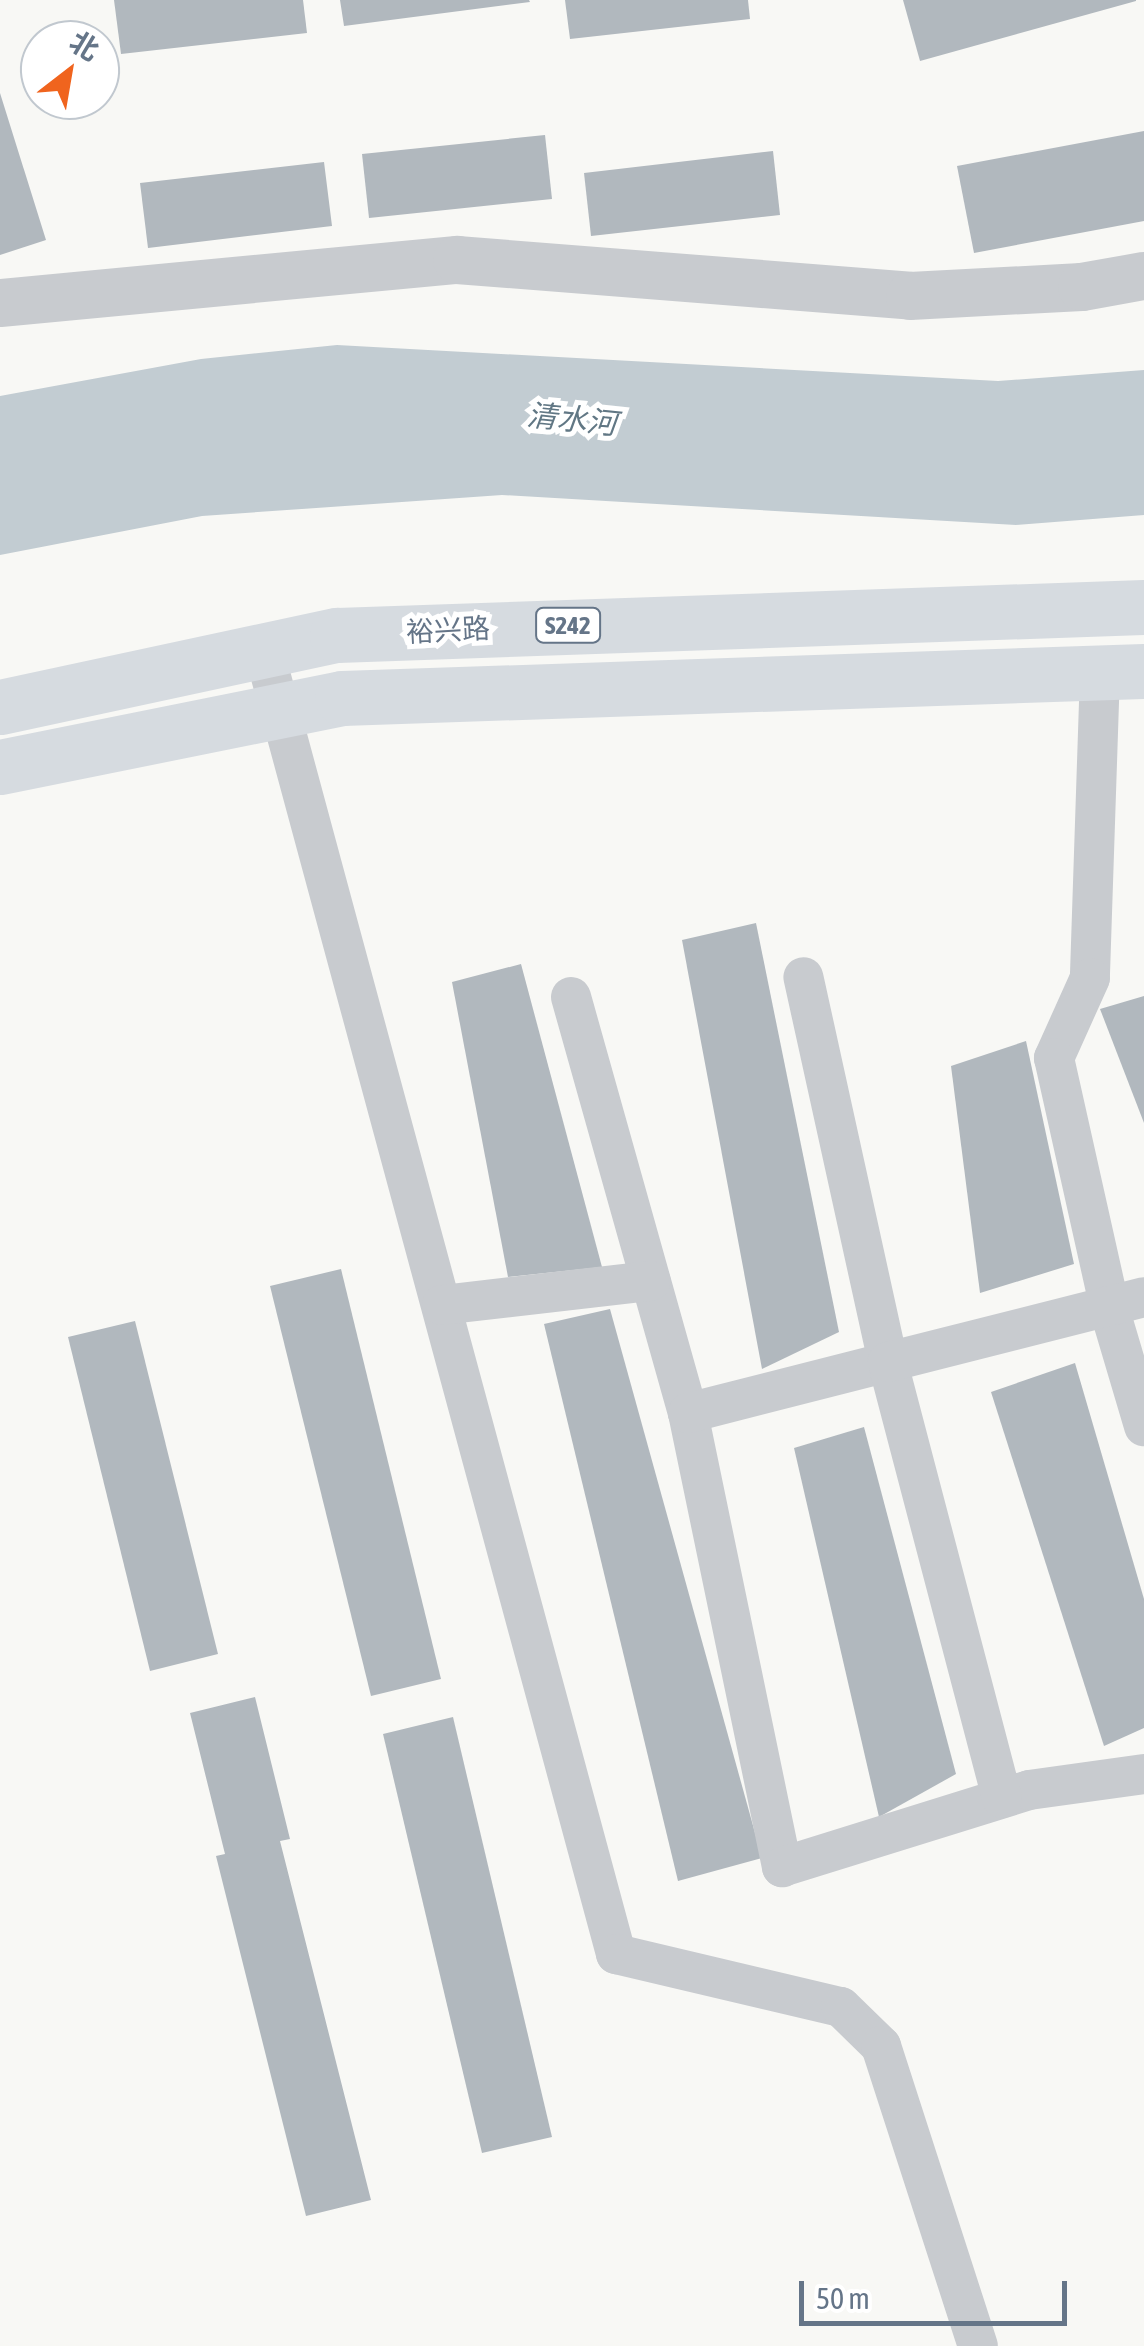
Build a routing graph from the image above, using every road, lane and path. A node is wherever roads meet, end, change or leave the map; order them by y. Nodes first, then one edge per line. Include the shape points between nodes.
1 (1144, 276) edge
2 (0, 303) edge
3 (1144, 607) edge
4 (264, 651) junction
5 (1122, 672) edge
6 (0, 707) edge
7 (283, 710) junction
8 (0, 768) edge
9 (803, 977) dead end
10 (571, 996) dead end
11 (651, 1281) junction
12 (1127, 1304) edge
13 (442, 1305) junction
14 (888, 1362) junction
15 (688, 1413) junction
16 (1144, 1426) edge
17 (1144, 1774) edge
18 (1002, 1798) junction
19 (978, 2346) edge

1 - 2 street via 1082,287 910,296 457,260
3 - 4 main road, 裕兴路 / S242 via 376,633
4 - 6 main road, 裕兴路 / S242
4 - 7 street
5 - 7 main road via 342,698
5 - 12 street via 1090,978 1054,1058
7 - 8 main road
7 - 13 street
9 - 14 street
10 - 11 street
11 - 13 street
11 - 15 street
12 - 14 street
12 - 16 street
13 - 19 street via 616,1954 841,2007 882,2046
14 - 15 street
14 - 18 street
15 - 18 street via 782,1867
17 - 18 street

